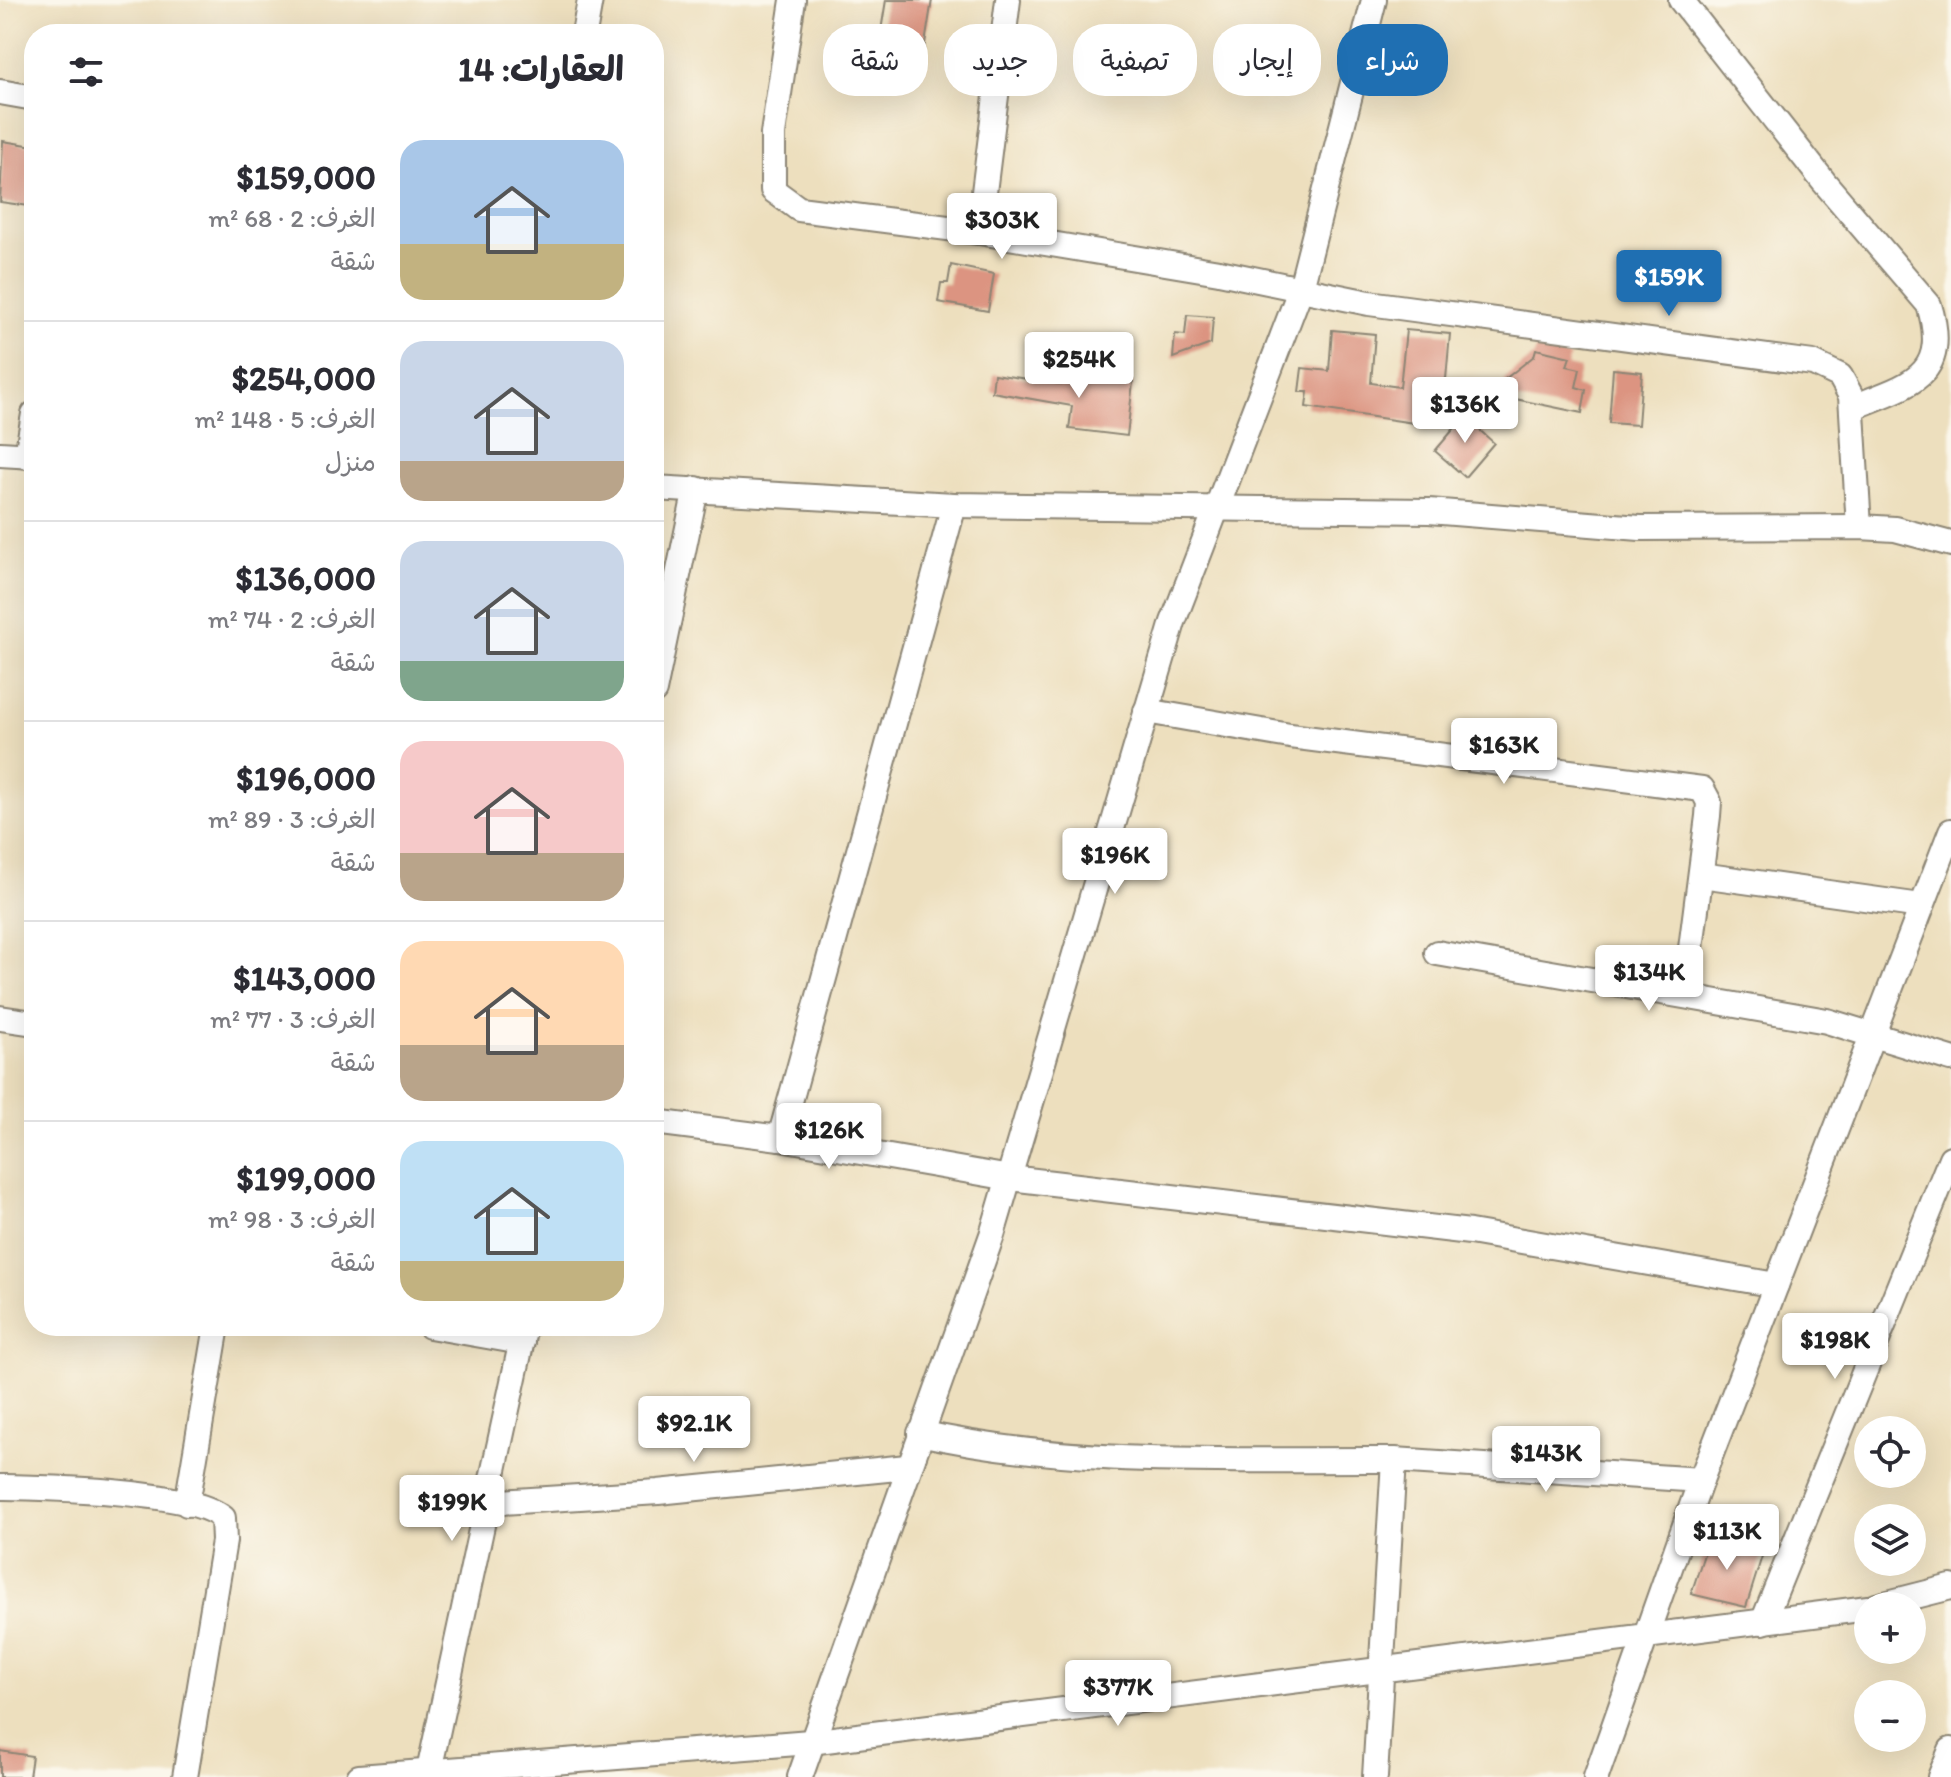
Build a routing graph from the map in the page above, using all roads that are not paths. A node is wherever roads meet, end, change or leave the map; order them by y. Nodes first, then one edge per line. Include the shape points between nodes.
1 (590, 0) edge
2 (793, 0) edge
3 (1008, 0) edge
4 (1374, 0) edge
5 (1681, 0) edge
6 (586, 24) edge
7 (0, 92) edge
8 (24, 96) edge
9 (979, 232) junction
10 (1301, 288) junction
11 (1853, 407) junction
12 (0, 454) edge
13 (24, 456) edge
14 (664, 488) edge
15 (696, 489) junction
16 (954, 505) junction
17 (1216, 511) junction
18 (1859, 527) junction
19 (1951, 544) edge
20 (664, 643) edge
21 (1146, 711) junction
22 (1951, 831) edge
23 (1701, 875) junction
24 (1921, 906) junction
25 (1437, 953) dead end
26 (1685, 995) junction
27 (0, 1018) edge
28 (24, 1022) edge
29 (1871, 1036) junction
30 (1951, 1059) edge
31 (664, 1123) edge
32 (780, 1138) junction
33 (1951, 1158) edge
34 (1010, 1178) junction
35 (1776, 1285) junction
36 (215, 1336) edge
37 (523, 1336) edge
38 (920, 1433) junction
39 (1394, 1460) junction
40 (907, 1467) junction
41 (1701, 1480) junction
42 (0, 1487) edge
43 (485, 1503) junction
44 (187, 1504) junction
45 (1951, 1587) edge
46 (1926, 1593) edge
47 (1854, 1610) edge
48 (1763, 1622) junction
49 (1645, 1637) junction
50 (1379, 1671) junction
51 (810, 1742) junction
52 (1951, 1750) edge
53 (429, 1771) junction
54 (185, 1777) edge
55 (359, 1777) edge
56 (800, 1777) edge
57 (1375, 1777) edge
58 (1596, 1777) edge
59 (1940, 1777) edge

1 - 6 street
2 - 9 street via 773,134 773,190 799,209
3 - 9 street
4 - 10 street
5 - 11 street via 1929,305 1939,329 1938,351 1929,371 1917,382
7 - 8 street
9 - 10 street
10 - 11 street via 1369,303 1797,358 1840,376
10 - 17 street
11 - 18 street
12 - 13 street
14 - 15 street
15 - 16 street
15 - 20 street
16 - 17 street
16 - 32 street
17 - 18 street via 1429,511 1640,528
17 - 21 street
18 - 19 street via 1895,529
21 - 23 street via 1290,736 1697,786 1709,802
21 - 34 street
22 - 24 street
23 - 24 street
23 - 26 street
24 - 29 street
25 - 26 street
26 - 29 street via 1827,1021
27 - 28 street
29 - 30 street
29 - 35 street
31 - 32 street
32 - 34 street
33 - 48 street
34 - 35 street via 1470,1232
34 - 38 street
35 - 41 street
36 - 44 street
37 - 43 street
38 - 39 street via 1064,1455
38 - 40 street
39 - 41 street
39 - 50 street
40 - 43 street
40 - 51 street
41 - 49 street
42 - 44 street via 84,1490
43 - 53 street
44 - 54 street via 214,1510 223,1518 225,1530
45 - 46 street
47 - 48 street
48 - 49 street
49 - 50 street
49 - 58 street
50 - 51 street
50 - 57 street
51 - 53 street
51 - 56 street
52 - 59 street
53 - 55 street

